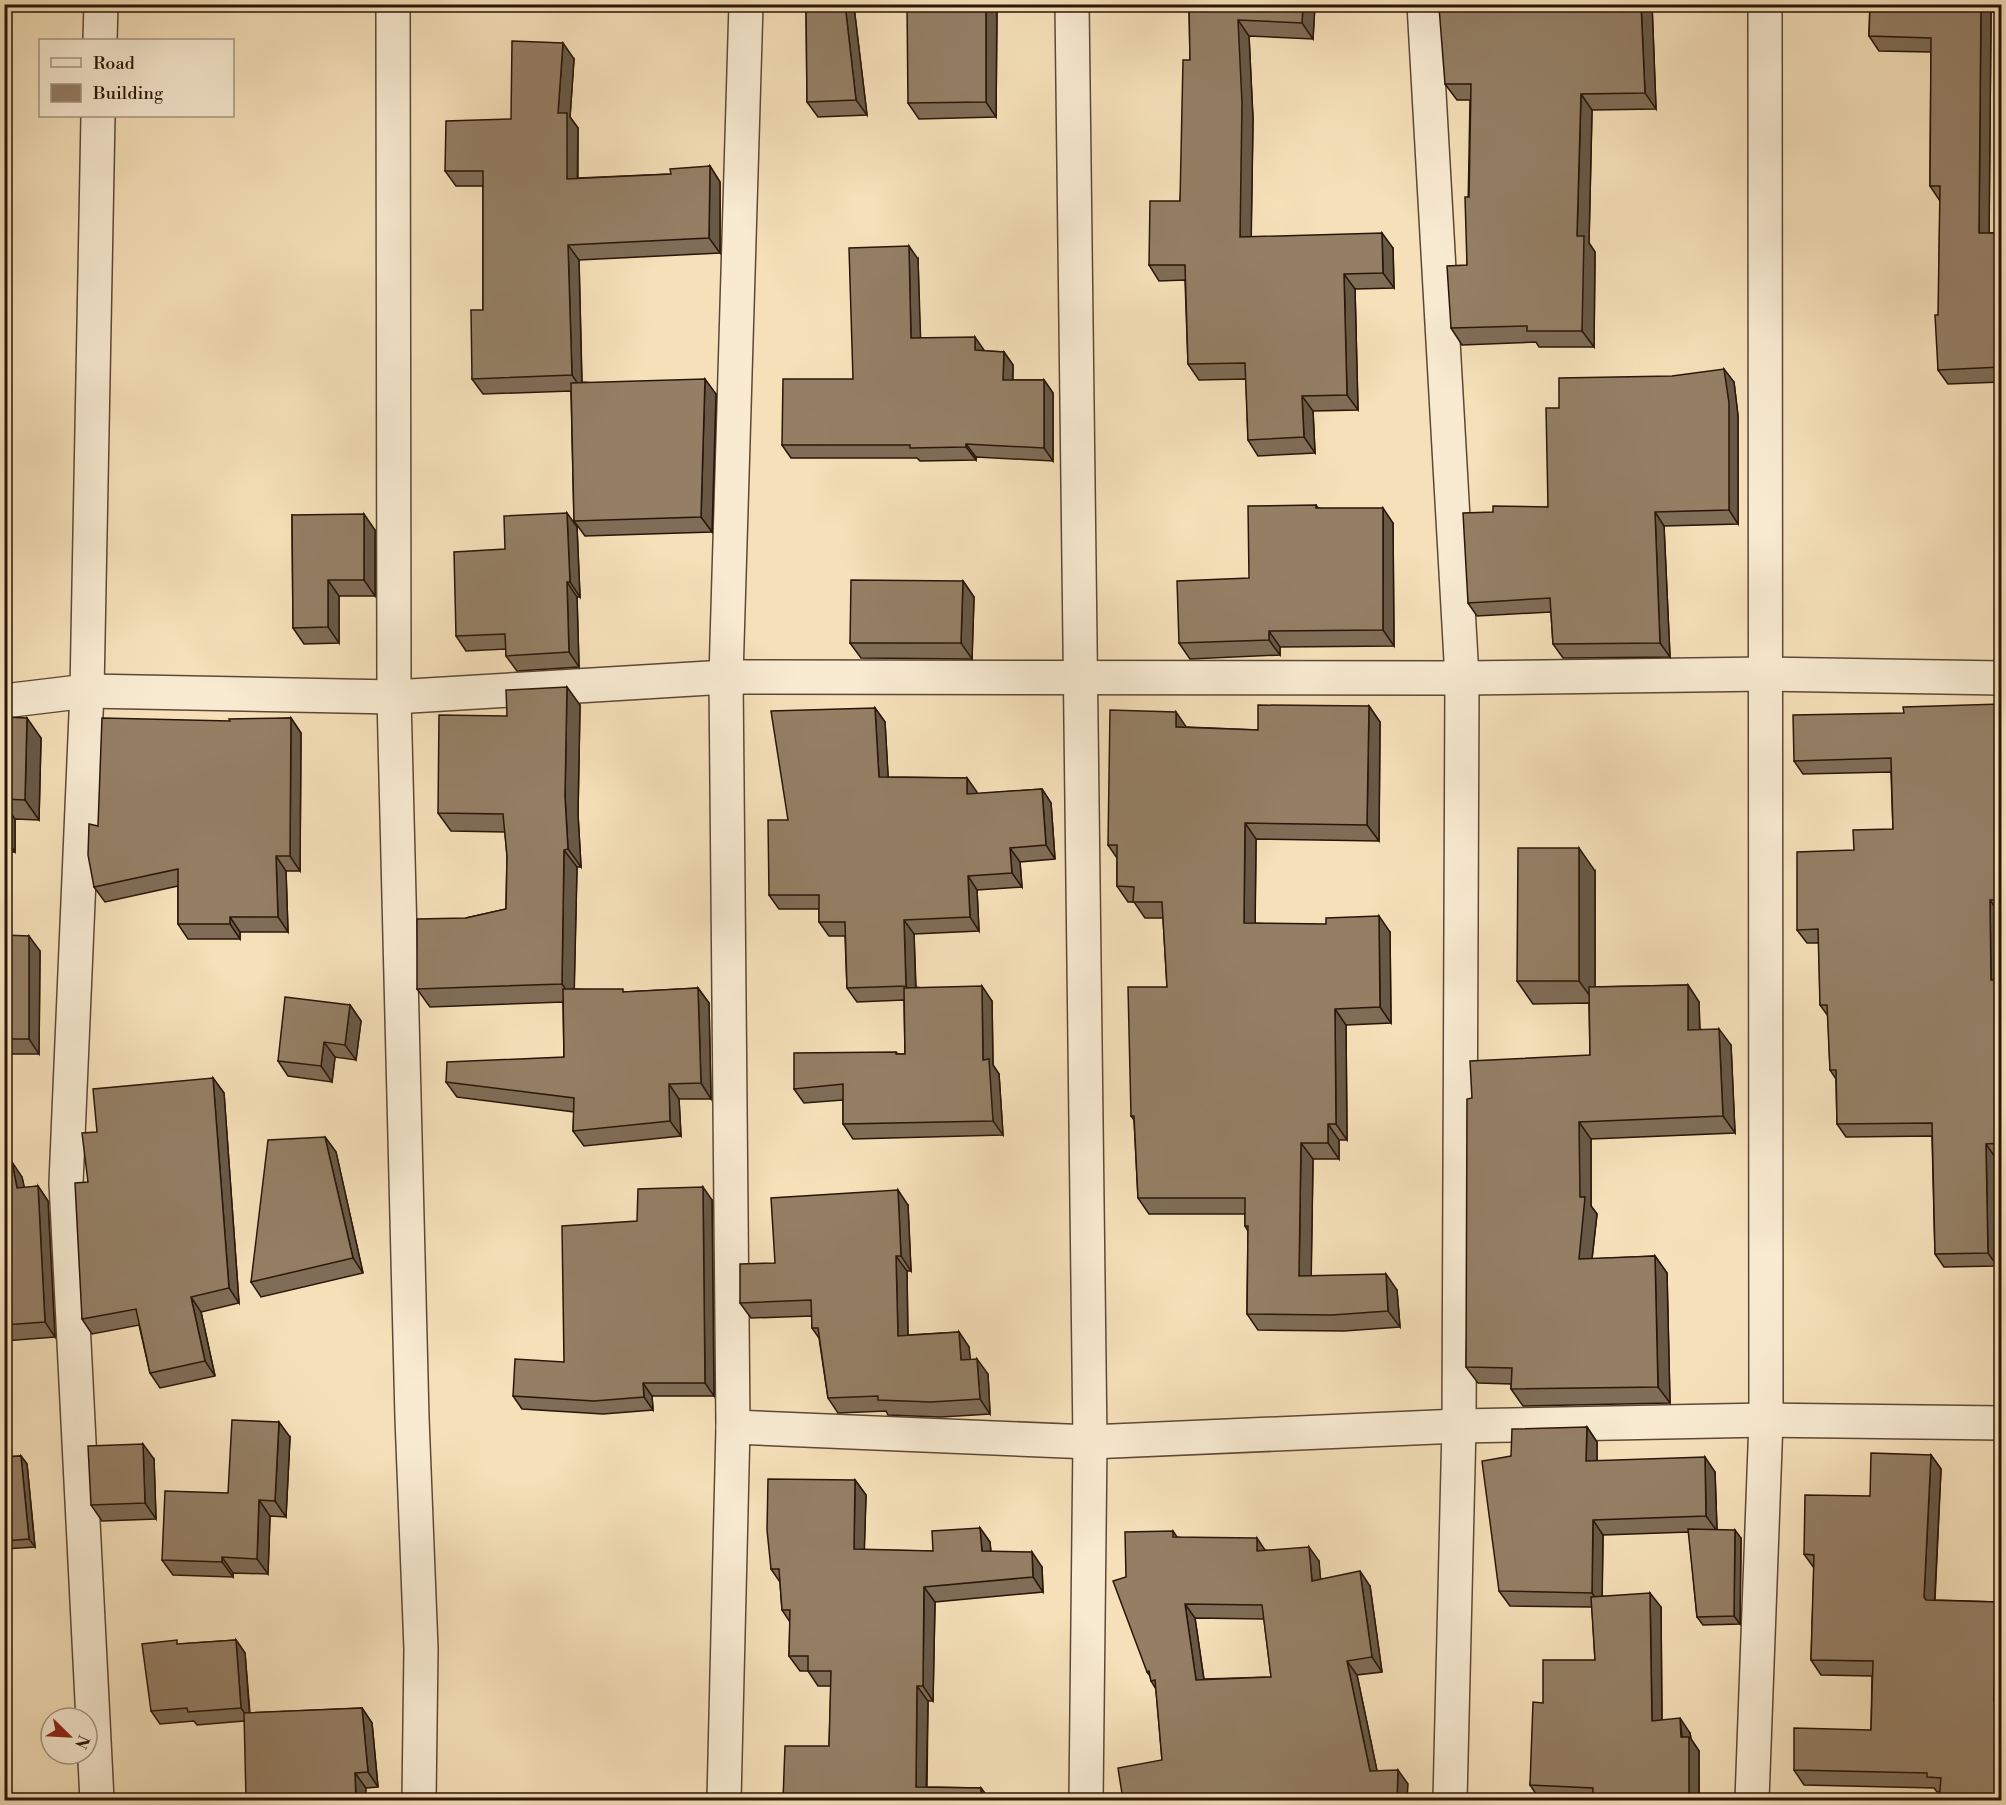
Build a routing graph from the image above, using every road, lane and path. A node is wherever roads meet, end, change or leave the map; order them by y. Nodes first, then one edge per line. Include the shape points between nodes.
1 (101, 4) edge
2 (393, 4) edge
3 (746, 4) edge
4 (1072, 4) edge
5 (1424, 4) edge
6 (1765, 4) edge
7 (100, 39) edge
8 (98, 117) edge
9 (1767, 674) junction
10 (726, 677) junction
11 (1079, 677) junction
12 (1462, 678) junction
13 (2001, 678) edge
14 (87, 691) junction
15 (394, 697) junction
16 (4, 701) edge
17 (1766, 1420) junction
18 (2001, 1423) edge
19 (1459, 1426) junction
20 (733, 1427) junction
21 (1089, 1442) junction
22 (97, 1800) edge
23 (419, 1800) edge
24 (724, 1800) edge
25 (1086, 1800) edge
26 (1450, 1800) edge
27 (1752, 1800) edge

1 - 7 street
2 - 15 street
3 - 10 street
4 - 11 street
5 - 12 street
6 - 9 street
8 - 14 street
9 - 12 street
9 - 13 street
9 - 17 street
10 - 11 street
10 - 15 street
10 - 20 street
11 - 12 street
11 - 21 street
12 - 19 street
14 - 15 street
14 - 16 street
14 - 22 street via 66,1183
15 - 23 street via 421,1648
17 - 18 street
17 - 19 street
17 - 27 street
19 - 21 street
19 - 26 street
20 - 21 street
20 - 24 street
21 - 25 street

